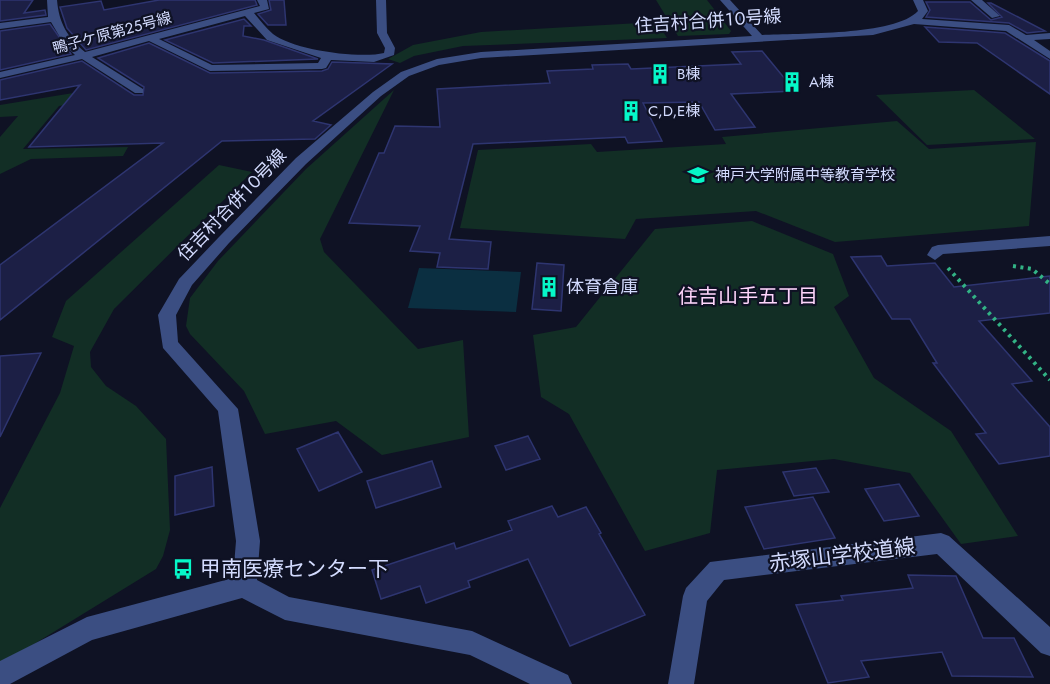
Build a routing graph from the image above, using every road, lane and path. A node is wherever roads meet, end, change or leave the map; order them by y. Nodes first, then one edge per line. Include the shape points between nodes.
1 (52, 0) edge
2 (381, 0) edge
3 (725, 0) edge
4 (918, 0) edge
5 (976, 0) edge
6 (264, 4) edge
7 (248, 12) junction
8 (995, 16) dead end
9 (54, 19) junction
10 (914, 21) junction
11 (0, 26) edge
12 (1050, 36) edge
13 (758, 37) junction
14 (150, 38) junction
15 (1023, 38) junction
16 (85, 56) junction
17 (1050, 56) edge
18 (327, 57) junction
19 (0, 75) edge
20 (139, 91) dead end
21 (1050, 241) edge
22 (935, 255) joint
23 (1050, 380) edge
24 (243, 586) junction
25 (1050, 644) edge
26 (0, 675) edge
27 (556, 683) edge
28 (681, 684) edge

1 - 9 street
2 - 18 street via 382,33 390,48 389,55 374,59
3 - 13 street
4 - 10 street via 923,10
5 - 8 street
6 - 7 street, 鴨子ケ原第２５号線
7 - 14 street, 鴨子ケ原第２５号線
7 - 18 street via 271,38
9 - 11 street
9 - 16 street via 63,36
10 - 13 street, 住吉村合併１０号線 via 873,32
10 - 15 street, 住吉村合併１０号線 via 1009,28
12 - 15 street
13 - 24 street, 住吉村合併１０号線 via 481,55 437,62 405,74 301,161 224,240 185,283 167,315 169,344 228,409 248,541
14 - 16 street, 鴨子ケ原第２５号線
14 - 18 street via 210,68 322,66
15 - 17 street, 住吉村合併１０号線
16 - 19 street, 鴨子ケ原第２５号線
16 - 20 street
21 - 22 street via 938,250
22 - 23 path
24 - 26 street via 87,629
24 - 27 street via 285,608 472,643
25 - 28 street, 赤塚山学校道線 via 941,543 718,570 695,596

